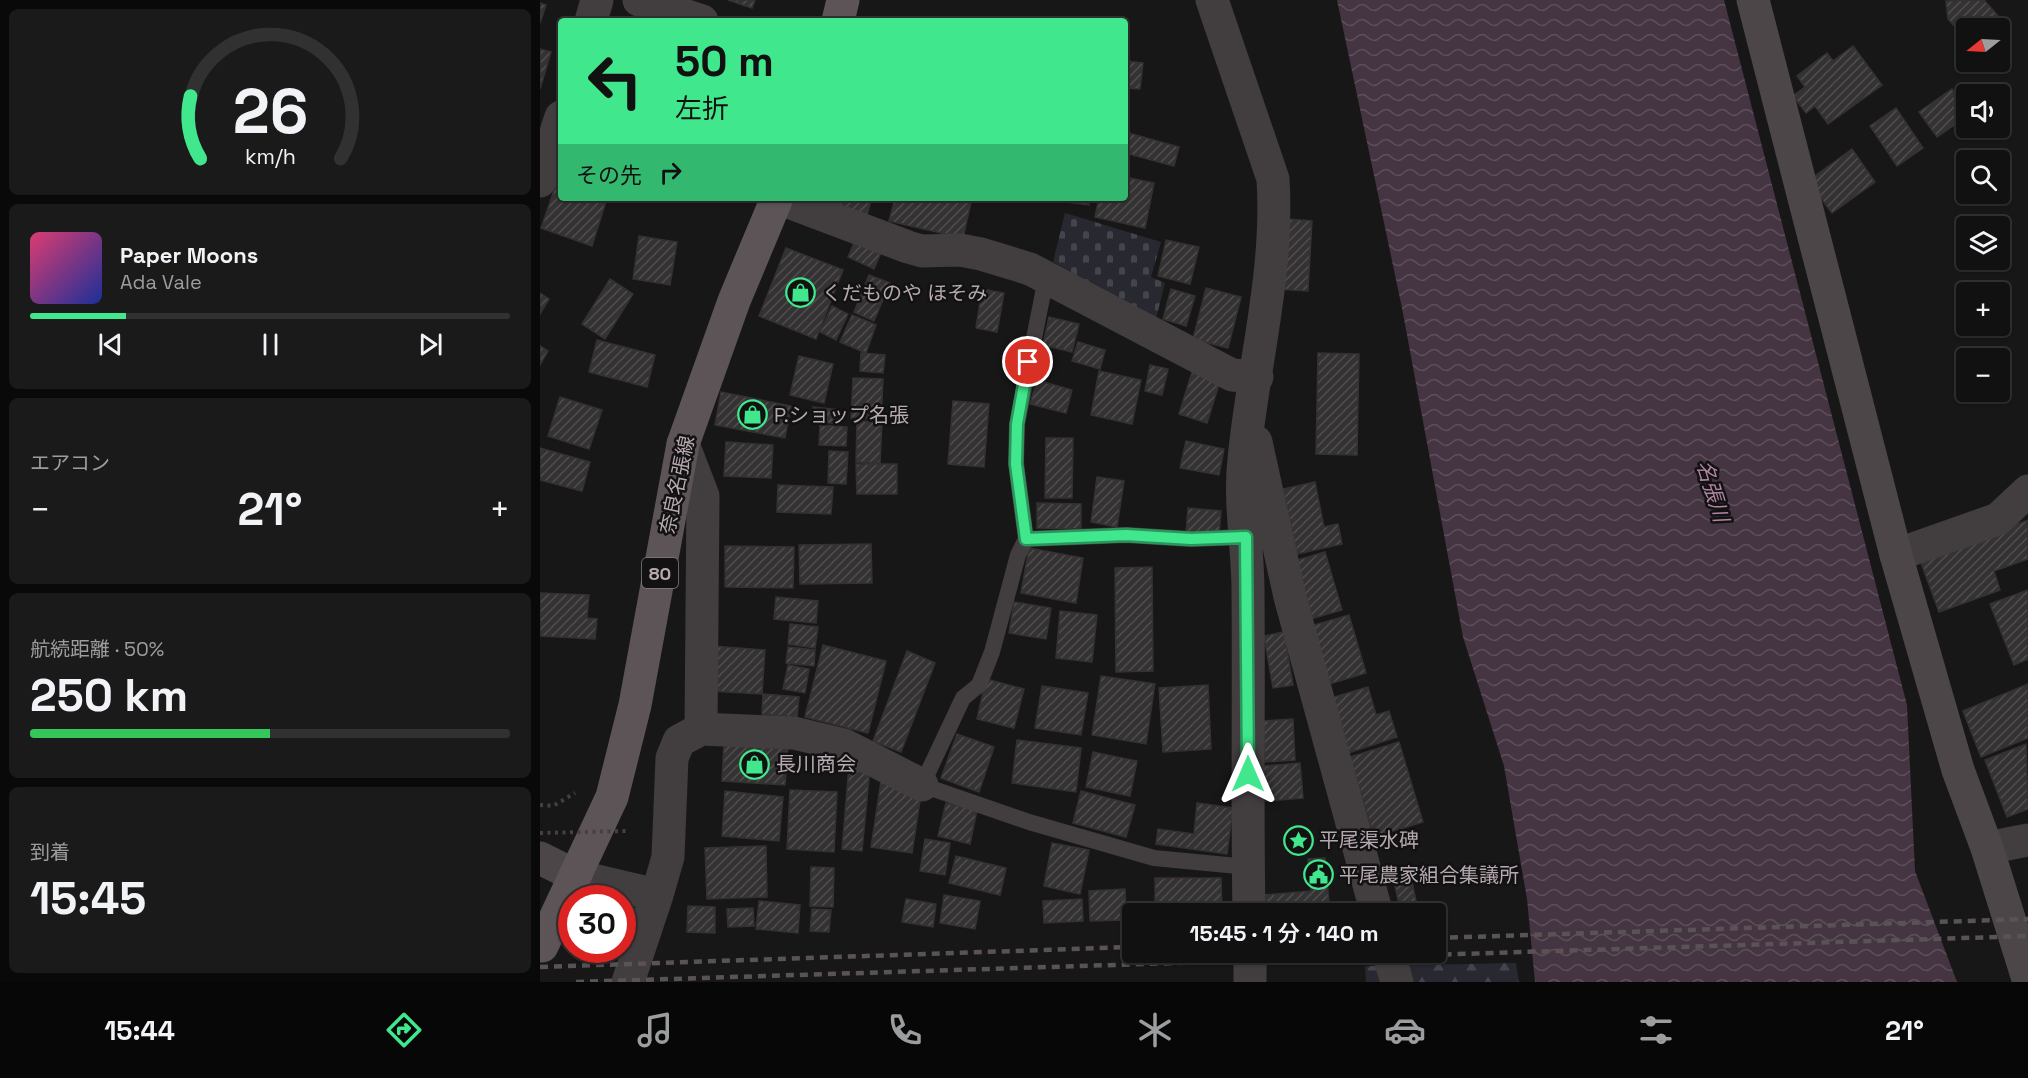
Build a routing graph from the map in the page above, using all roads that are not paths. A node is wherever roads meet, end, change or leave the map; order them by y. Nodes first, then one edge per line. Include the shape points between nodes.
1 (597, 0) edge
2 (639, 0) edge
3 (843, 0) edge
4 (1212, 0) edge
5 (1753, 0) edge
6 (592, 18) edge
7 (693, 18) edge
8 (839, 18) edge
9 (558, 126) edge
10 (540, 181) edge
11 (777, 201) edge
12 (786, 201) edge
13 (1046, 278) junction
14 (1257, 377) junction
15 (1250, 421) junction
16 (683, 444) junction
17 (2028, 490) edge
18 (1246, 537) junction
19 (1026, 539) junction
20 (1896, 555) junction
21 (701, 729) junction
22 (922, 785) junction
23 (2028, 840) edge
24 (1987, 848) junction
25 (540, 858) edge
26 (1248, 867) junction
27 (576, 876) junction
28 (657, 895) junction
29 (1249, 903) edge
30 (1374, 903) edge
31 (542, 946) dead end
32 (1250, 963) edge
33 (1391, 963) edge
34 (2028, 979) edge
35 (628, 982) edge
36 (1250, 982) edge
37 (1397, 982) edge

1 - 6 street
2 - 7 street
3 - 8 main road
4 - 14 street via 1273,179 1268,291
5 - 20 street
9 - 10 street
11 - 16 main road, 奈良名張線 / 80 via 734,301
12 - 13 street via 908,247 981,254
13 - 14 street via 1232,375
13 - 19 lane via 1017,424 1016,464
14 - 15 street
15 - 18 street via 1242,491
15 - 30 street via 1290,597
16 - 21 street via 702,496
16 - 27 main road, 奈良名張線 / 80 via 635,705 612,797
17 - 20 street via 1998,519
18 - 19 lane via 1126,535
18 - 26 street
19 - 22 lane via 979,685 963,698
20 - 24 street via 1958,770
21 - 22 street via 794,733 844,745
21 - 28 street via 679,741 672,758 668,857
22 - 26 lane via 1029,822 1154,858
23 - 24 street
24 - 34 street
25 - 27 street
26 - 29 street
27 - 28 street
27 - 31 main road, 奈良名張線 / 80
28 - 35 street
32 - 36 street
33 - 37 street

